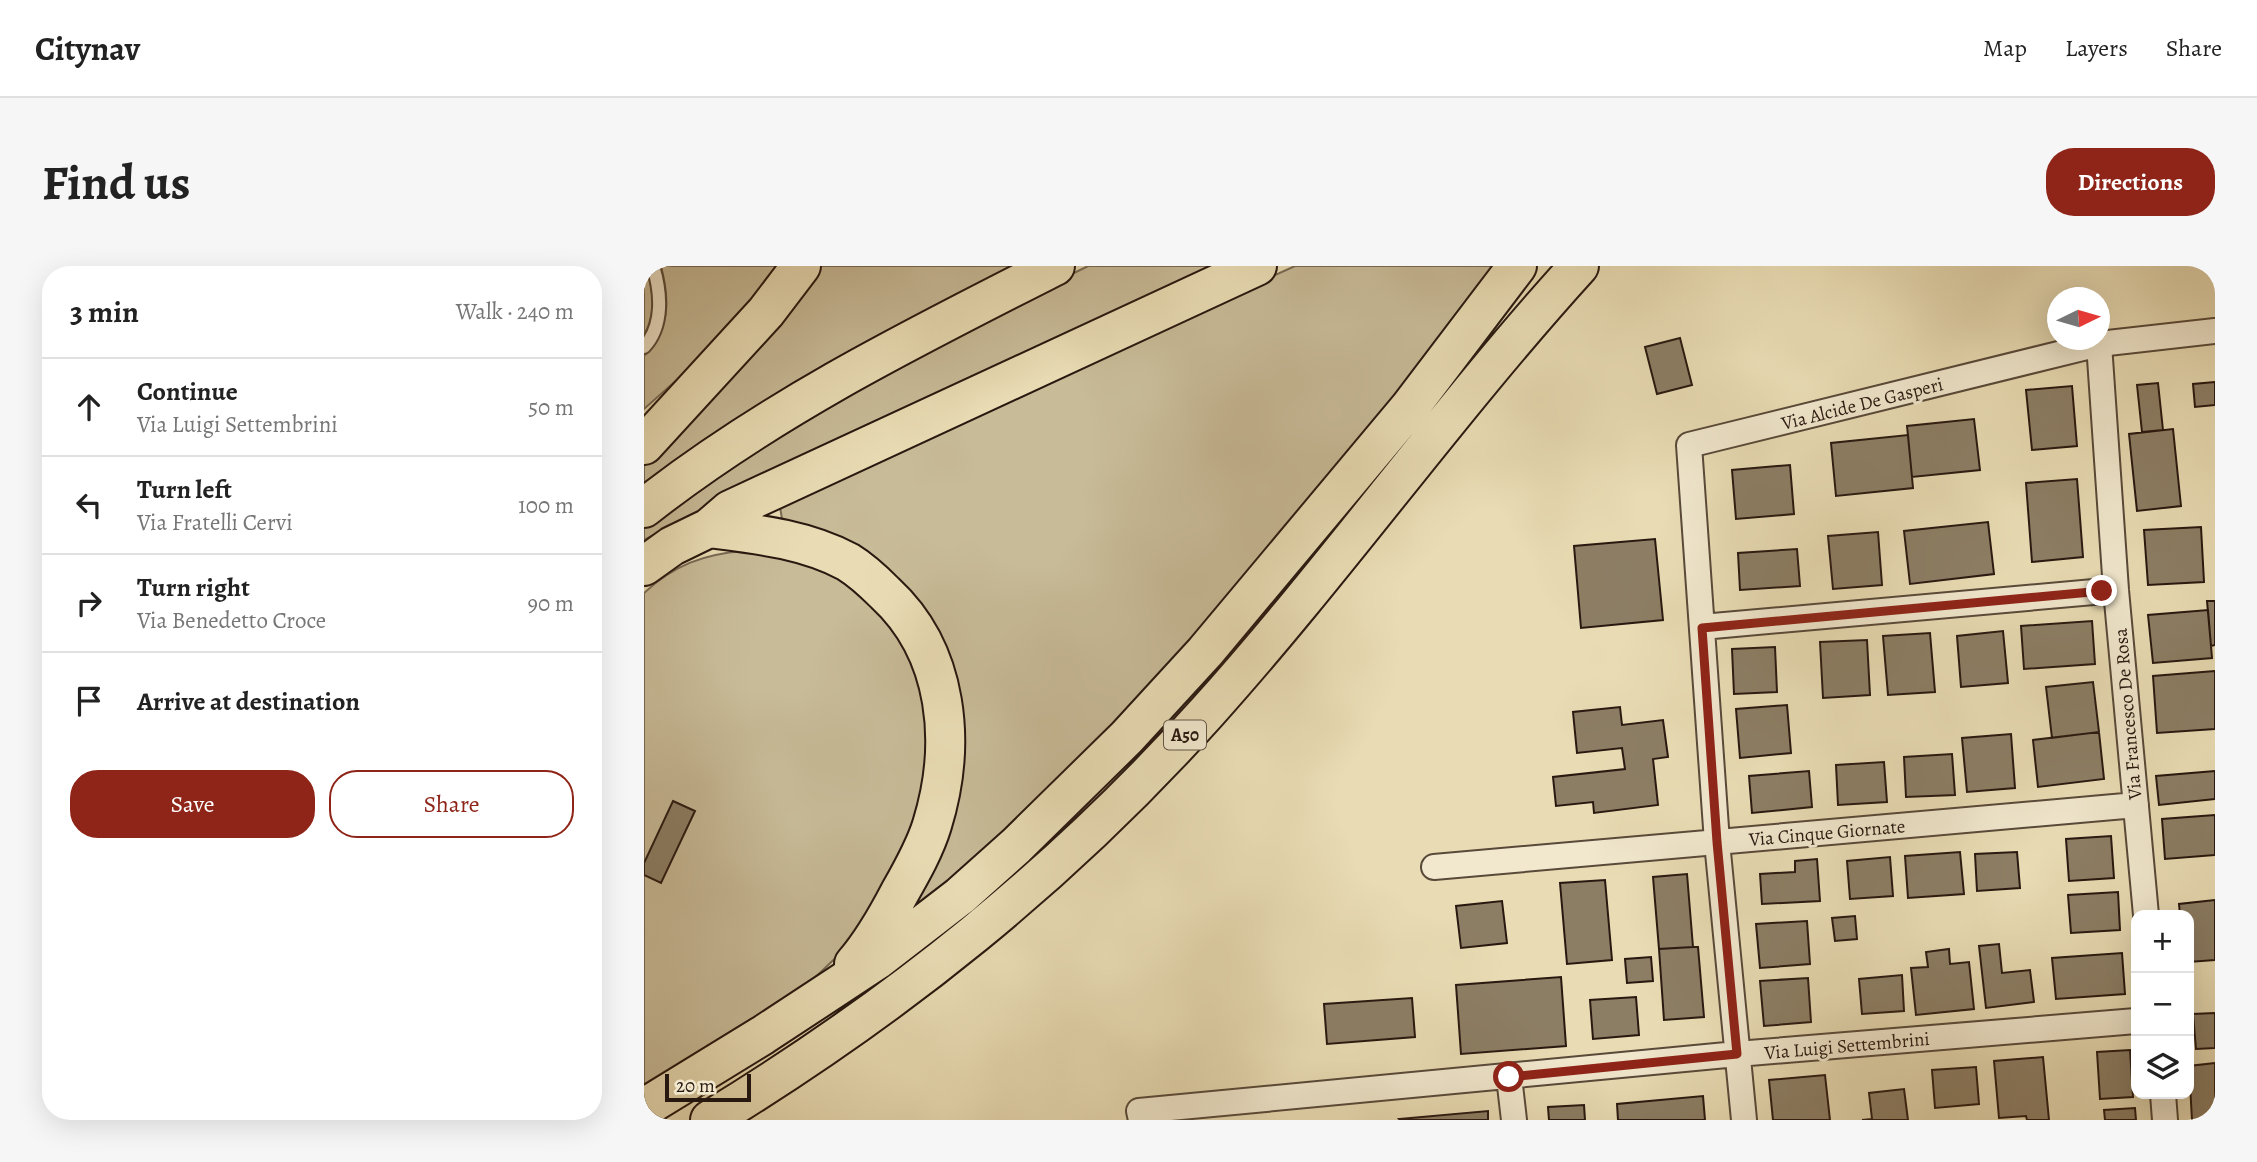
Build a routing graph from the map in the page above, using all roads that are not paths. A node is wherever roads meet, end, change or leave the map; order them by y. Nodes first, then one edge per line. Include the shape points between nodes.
1 (653, 266) edge
2 (801, 266) edge
3 (1055, 266) edge
4 (1256, 266) edge
5 (1517, 266) edge
6 (1578, 266) edge
7 (2215, 331) edge
8 (2110, 343) edge
9 (644, 347) edge
10 (2075, 350) edge
11 (2099, 350) edge
12 (652, 431) edge
13 (644, 508) edge
14 (709, 528) junction
15 (644, 566) edge
16 (2116, 590) junction
17 (1702, 628) junction
18 (2136, 805) junction
19 (1717, 842) junction
20 (1434, 867) dead end
21 (2146, 910) edge
22 (834, 987) junction
23 (2131, 1021) edge
24 (1737, 1054) junction
25 (1509, 1077) junction
26 (2163, 1099) edge
27 (644, 1108) edge
28 (1140, 1116) edge
29 (710, 1120) edge
30 (1514, 1120) edge
31 (1744, 1120) edge
32 (2165, 1120) edge

1 - 9 lane via 658,318
2 - 12 highway via 766,313
3 - 13 highway via 912,339 750,432
4 - 14 highway via 730,510
5 - 22 highway via 1410,407 1205,652 1127,737 960,896
6 - 29 highway, A50 via 1275,635 1141,782 1006,910 928,973
7 - 8 street, Via Alcide De Gasperi
10 - 17 street, Via Alcide De Gasperi via 1689,445
11 - 16 street, Via Francesco De Rosa
14 - 15 highway via 671,545
14 - 22 highway via 787,540 850,564 899,606 920,635 934,666 947,746 932,826 885,920
16 - 17 street
16 - 18 street, Via Francesco De Rosa
17 - 19 street, Via Alcide De Gasperi
18 - 19 street, Via Cinque Giornate
18 - 21 street, Via Francesco De Rosa
19 - 20 street, Via Cinque Giornate
19 - 24 street, Via Alcide De Gasperi
22 - 27 highway
23 - 24 street, Via Luigi Settembrini
24 - 25 street, Via Luigi Settembrini
24 - 31 street, Via Alcide De Gasperi
25 - 28 street, Via Luigi Settembrini
25 - 30 street
26 - 32 street

